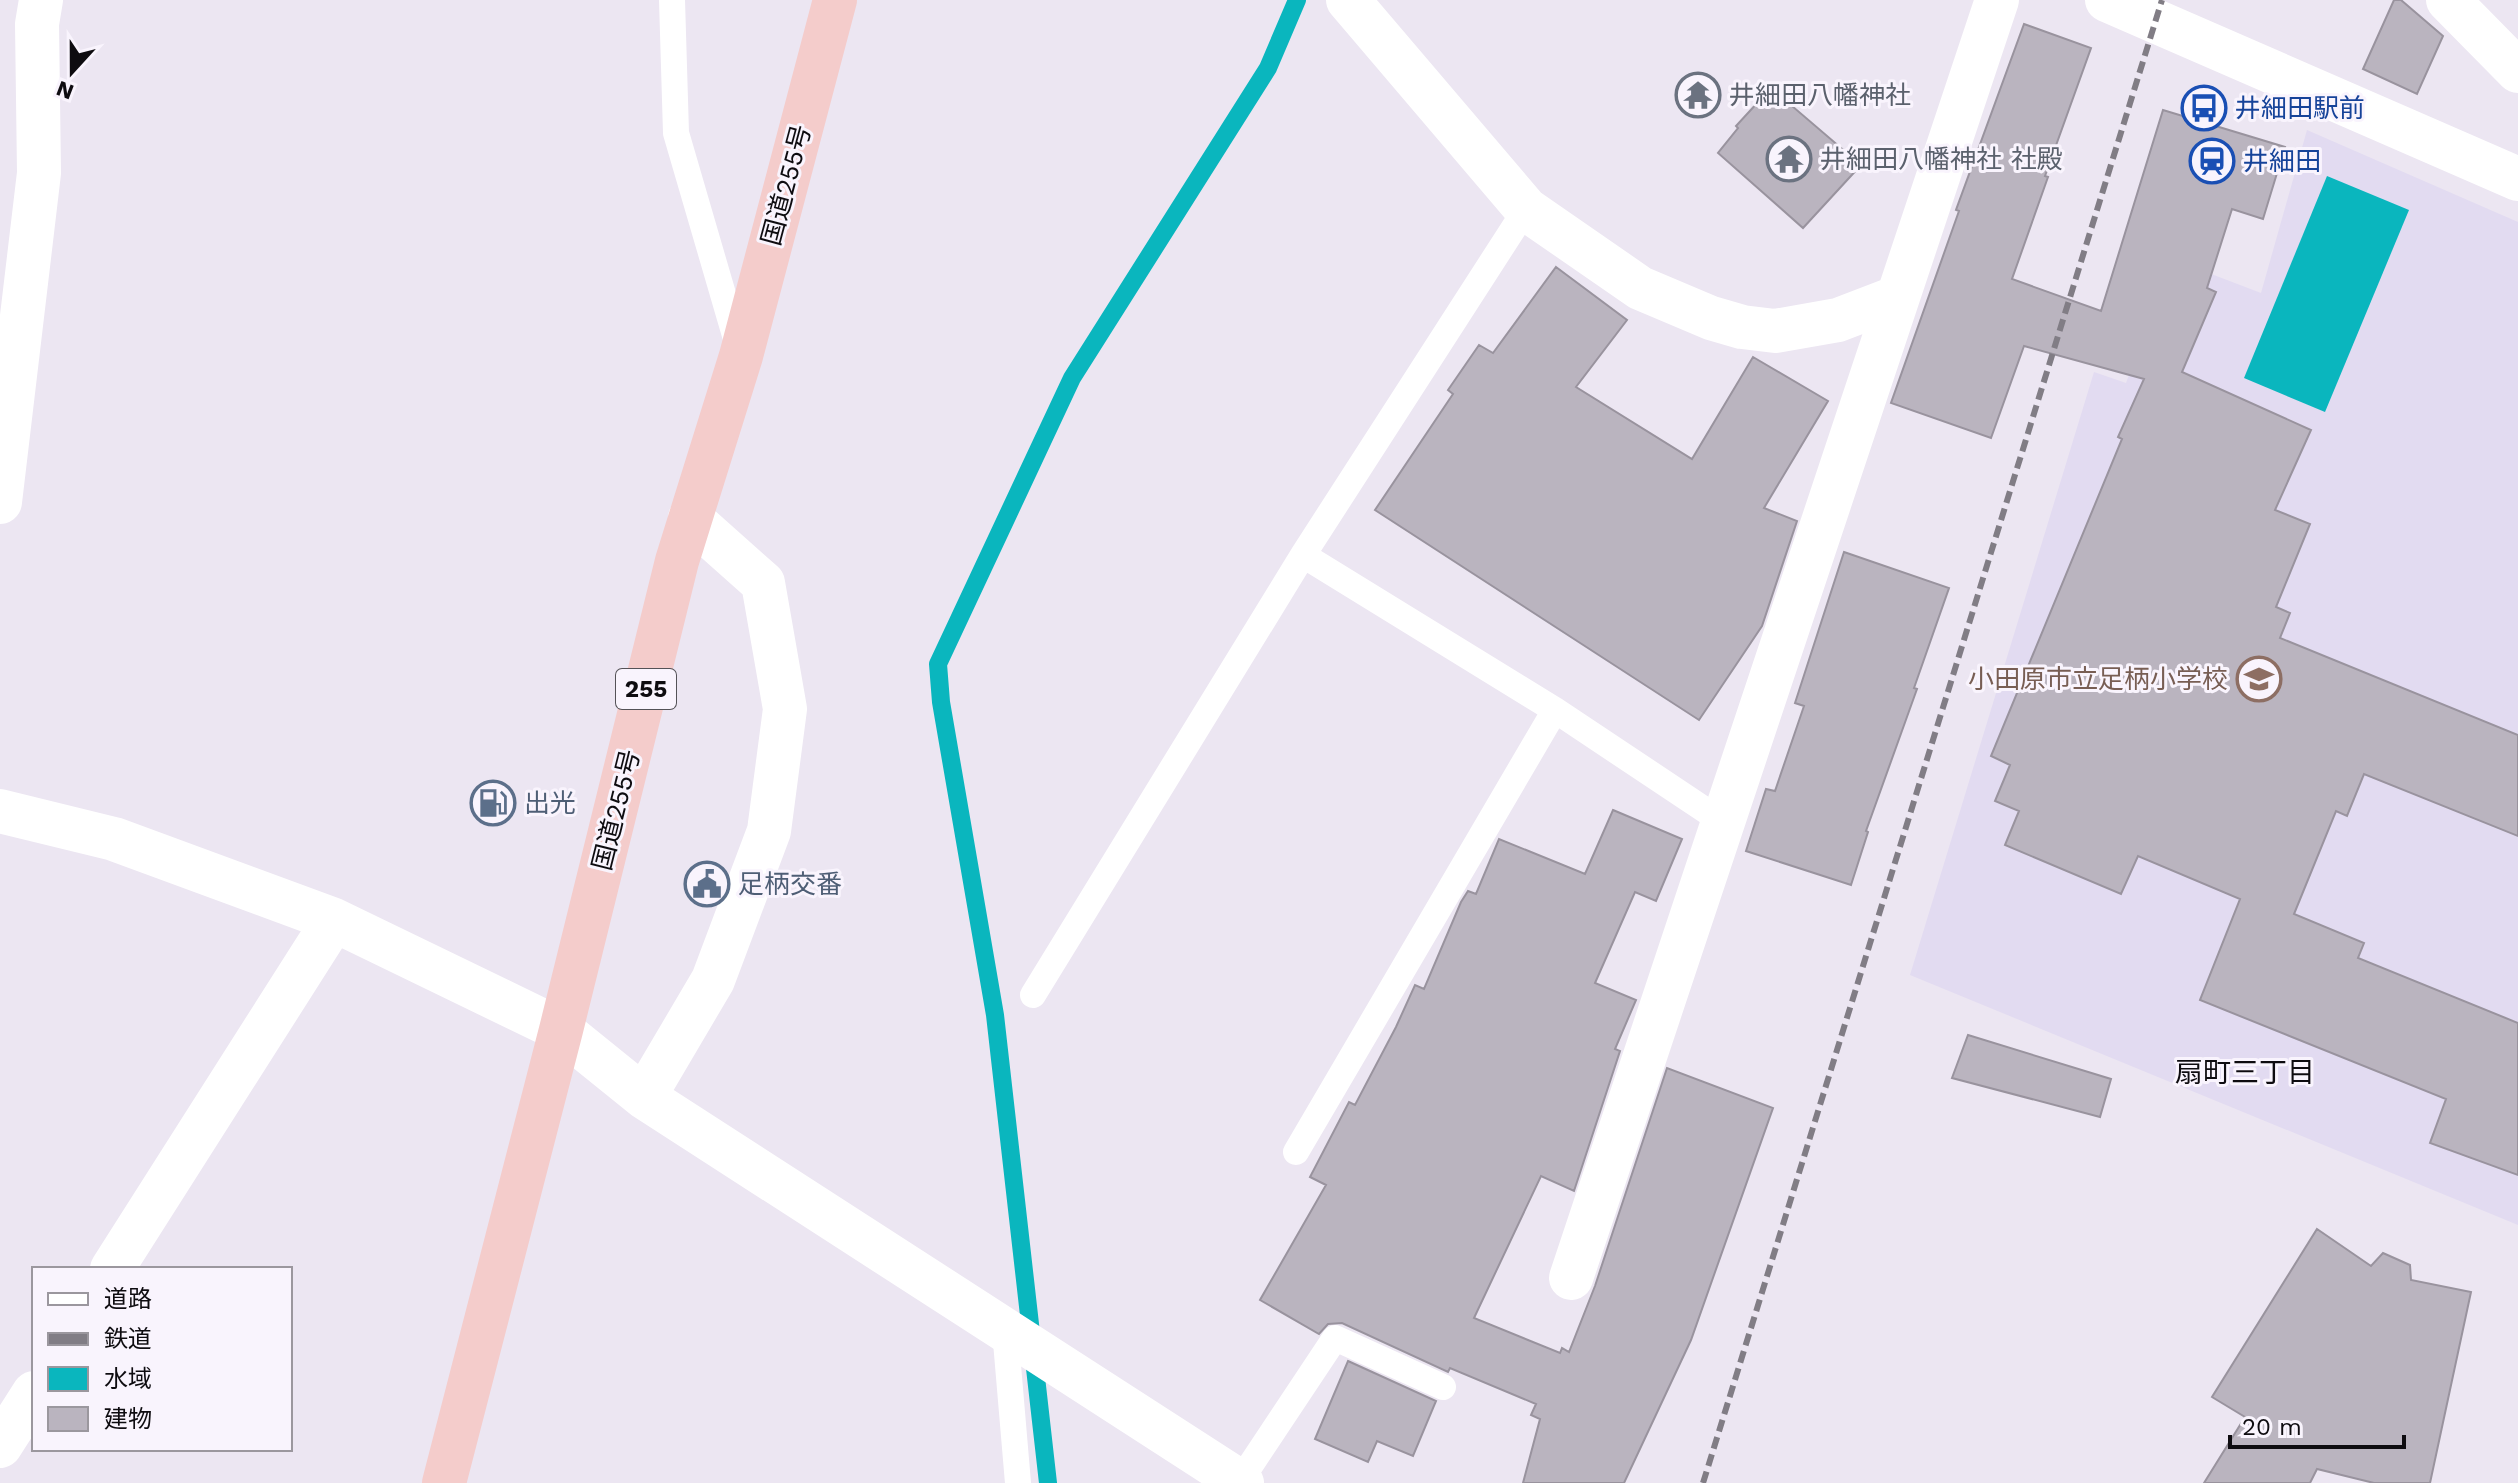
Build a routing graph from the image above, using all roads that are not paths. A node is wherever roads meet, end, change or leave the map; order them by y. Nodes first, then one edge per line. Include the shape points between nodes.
1 (41, 0) edge
2 (672, 0) edge
3 (835, 0) edge
4 (1348, 0) edge
5 (1997, 0) edge
6 (2107, 0) edge
7 (2448, 0) edge
8 (2518, 71) edge
9 (2518, 179) edge
10 (1526, 209) junction
11 (1898, 297) junction
12 (741, 356) junction
13 (0, 502) edge
14 (690, 518) junction
15 (1303, 555) junction
16 (1555, 710) junction
17 (0, 811) edge
18 (1723, 822) junction
19 (334, 920) junction
20 (1033, 995) dead end
21 (561, 1030) junction
22 (644, 1097) junction
23 (1296, 1152) dead end
24 (113, 1267) edge
25 (1571, 1278) dead end
26 (1005, 1330) junction
27 (1443, 1387) dead end
28 (32, 1396) edge
29 (0, 1446) edge
30 (1241, 1482) edge
31 (444, 1483) edge
32 (1018, 1483) edge

1 - 13 street via 39,173
2 - 12 lane via 676,133
3 - 12 highway, 国道255号 / 255
4 - 10 street
5 - 11 street
6 - 9 street
7 - 8 street
10 - 11 street via 1640,288 1742,327 1775,331 1838,320
10 - 15 lane
11 - 18 street
12 - 14 highway, 国道255号 / 255
14 - 21 highway, 国道255号 / 255
14 - 22 street via 763,583 785,709 769,831 713,980
15 - 16 lane
15 - 20 lane
16 - 18 lane
16 - 23 lane
17 - 19 street via 114,839
18 - 25 street
19 - 21 street
19 - 24 street
21 - 22 street
21 - 31 highway, 国道255号 / 255
22 - 26 street
26 - 30 street
26 - 32 lane
27 - 30 lane via 1335,1338
28 - 29 street

